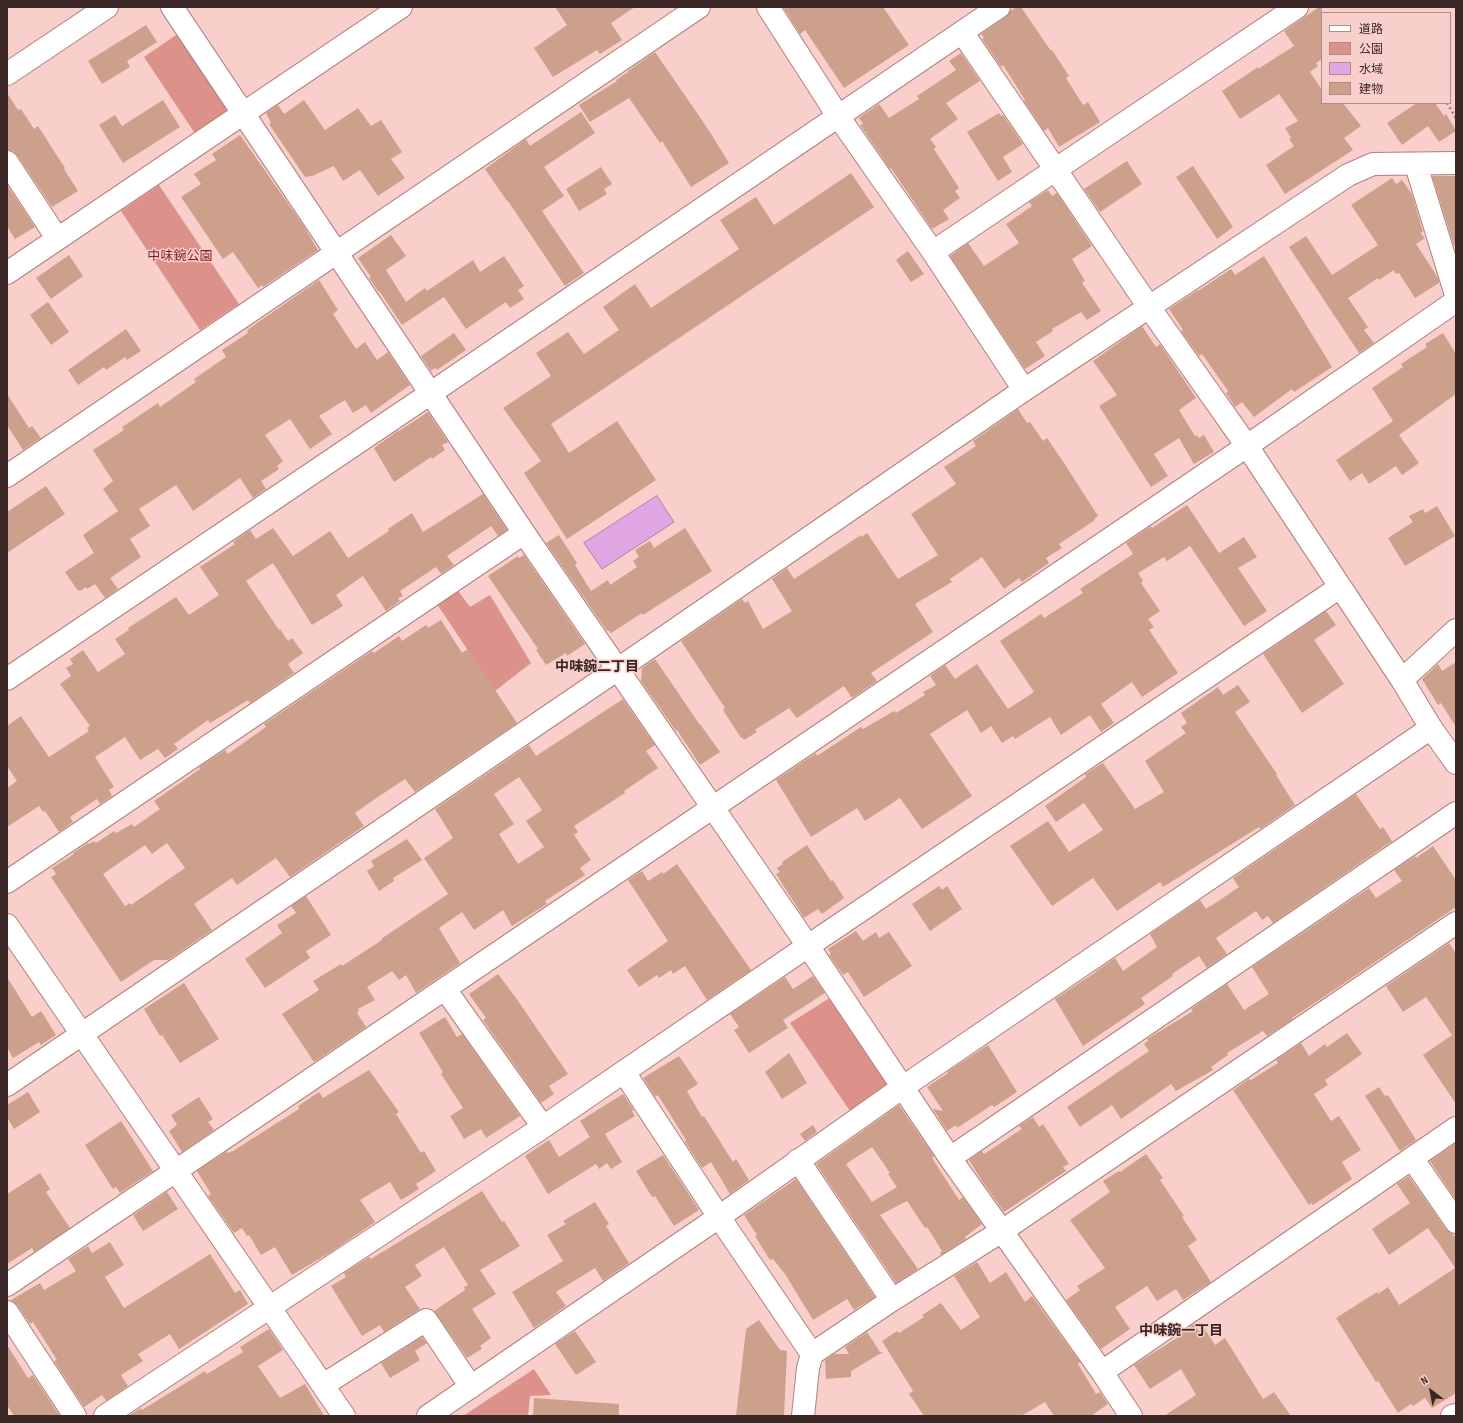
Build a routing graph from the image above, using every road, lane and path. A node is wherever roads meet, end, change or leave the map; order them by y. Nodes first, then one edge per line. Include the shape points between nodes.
1 (107, 7) edge
2 (172, 7) edge
3 (401, 7) edge
4 (699, 7) edge
5 (768, 7) edge
6 (998, 7) edge
7 (1297, 7) edge
8 (962, 32) junction
9 (7, 74) edge
10 (1448, 104) edge
11 (244, 113) junction
12 (838, 116) junction
13 (1456, 118) edge
14 (7, 162) edge
15 (1456, 163) edge
16 (1416, 165) junction
17 (1057, 169) junction
18 (57, 238) junction
19 (933, 252) junction
20 (337, 253) junction
21 (7, 273) edge
22 (1456, 295) edge
23 (1456, 301) edge
24 (1149, 307) junction
25 (1024, 390) junction
26 (431, 393) junction
27 (1247, 446) junction
28 (7, 476) edge
29 (524, 533) junction
30 (1340, 587) junction
31 (1456, 630) edge
32 (618, 669) junction
33 (7, 679) edge
34 (1402, 680) junction
35 (1431, 728) junction
36 (1456, 763) edge
37 (713, 807) junction
38 (1456, 813) edge
39 (7, 882) edge
40 (1456, 923) edge
41 (7, 925) edge
42 (808, 946) junction
43 (445, 989) junction
44 (81, 1034) junction
45 (624, 1072) junction
46 (7, 1085) edge
47 (903, 1087) junction
48 (542, 1127) junction
49 (1456, 1128) edge
50 (950, 1158) junction
51 (1412, 1158) junction
52 (798, 1160) junction
53 (176, 1171) junction
54 (719, 1217) junction
55 (1456, 1222) edge
56 (1002, 1231) junction
57 (7, 1285) edge
58 (892, 1300) junction
59 (269, 1306) junction
60 (7, 1312) edge
61 (812, 1354) junction
62 (1102, 1372) junction
63 (323, 1386) junction
64 (471, 1387) junction
65 (1456, 1414) edge
66 (75, 1416) edge
67 (105, 1416) edge
68 (344, 1416) edge
69 (428, 1416) edge
70 (803, 1416) edge
71 (1131, 1416) edge
72 (1452, 1416) edge

1 - 9 street
2 - 11 street
3 - 11 street
4 - 20 street
5 - 12 street
6 - 8 street
7 - 17 street
8 - 12 street
8 - 17 street
10 - 13 path
11 - 18 street
11 - 20 street
12 - 19 street
12 - 26 street
14 - 18 street
15 - 16 street
16 - 22 street
16 - 24 street via 1373,164 1348,175
17 - 19 street
17 - 24 street
18 - 21 street
19 - 25 street
20 - 26 street
20 - 28 street
23 - 27 street
24 - 25 street
24 - 27 street
25 - 32 street
26 - 29 street
26 - 33 street
27 - 30 street
27 - 37 street
29 - 32 street
29 - 39 street
30 - 34 street
30 - 42 street
31 - 34 street
32 - 37 street
32 - 44 street
34 - 35 street
35 - 36 street
35 - 47 street
37 - 42 street
37 - 43 street
38 - 50 street
40 - 56 street
41 - 44 street
42 - 45 street
42 - 47 street
43 - 48 street
43 - 53 street
44 - 46 street
44 - 53 street
45 - 48 street
45 - 54 street
47 - 50 street
47 - 52 street
48 - 59 street
49 - 51 street
50 - 56 street
51 - 55 street
51 - 62 street
52 - 54 street
52 - 58 street
53 - 57 street
53 - 59 street
54 - 61 street
54 - 64 street
56 - 58 street
56 - 62 street
58 - 61 street
59 - 63 street
59 - 67 street
60 - 66 street
61 - 70 street
62 - 71 street
63 - 64 street via 426,1320
63 - 68 street
64 - 69 street
65 - 72 street

